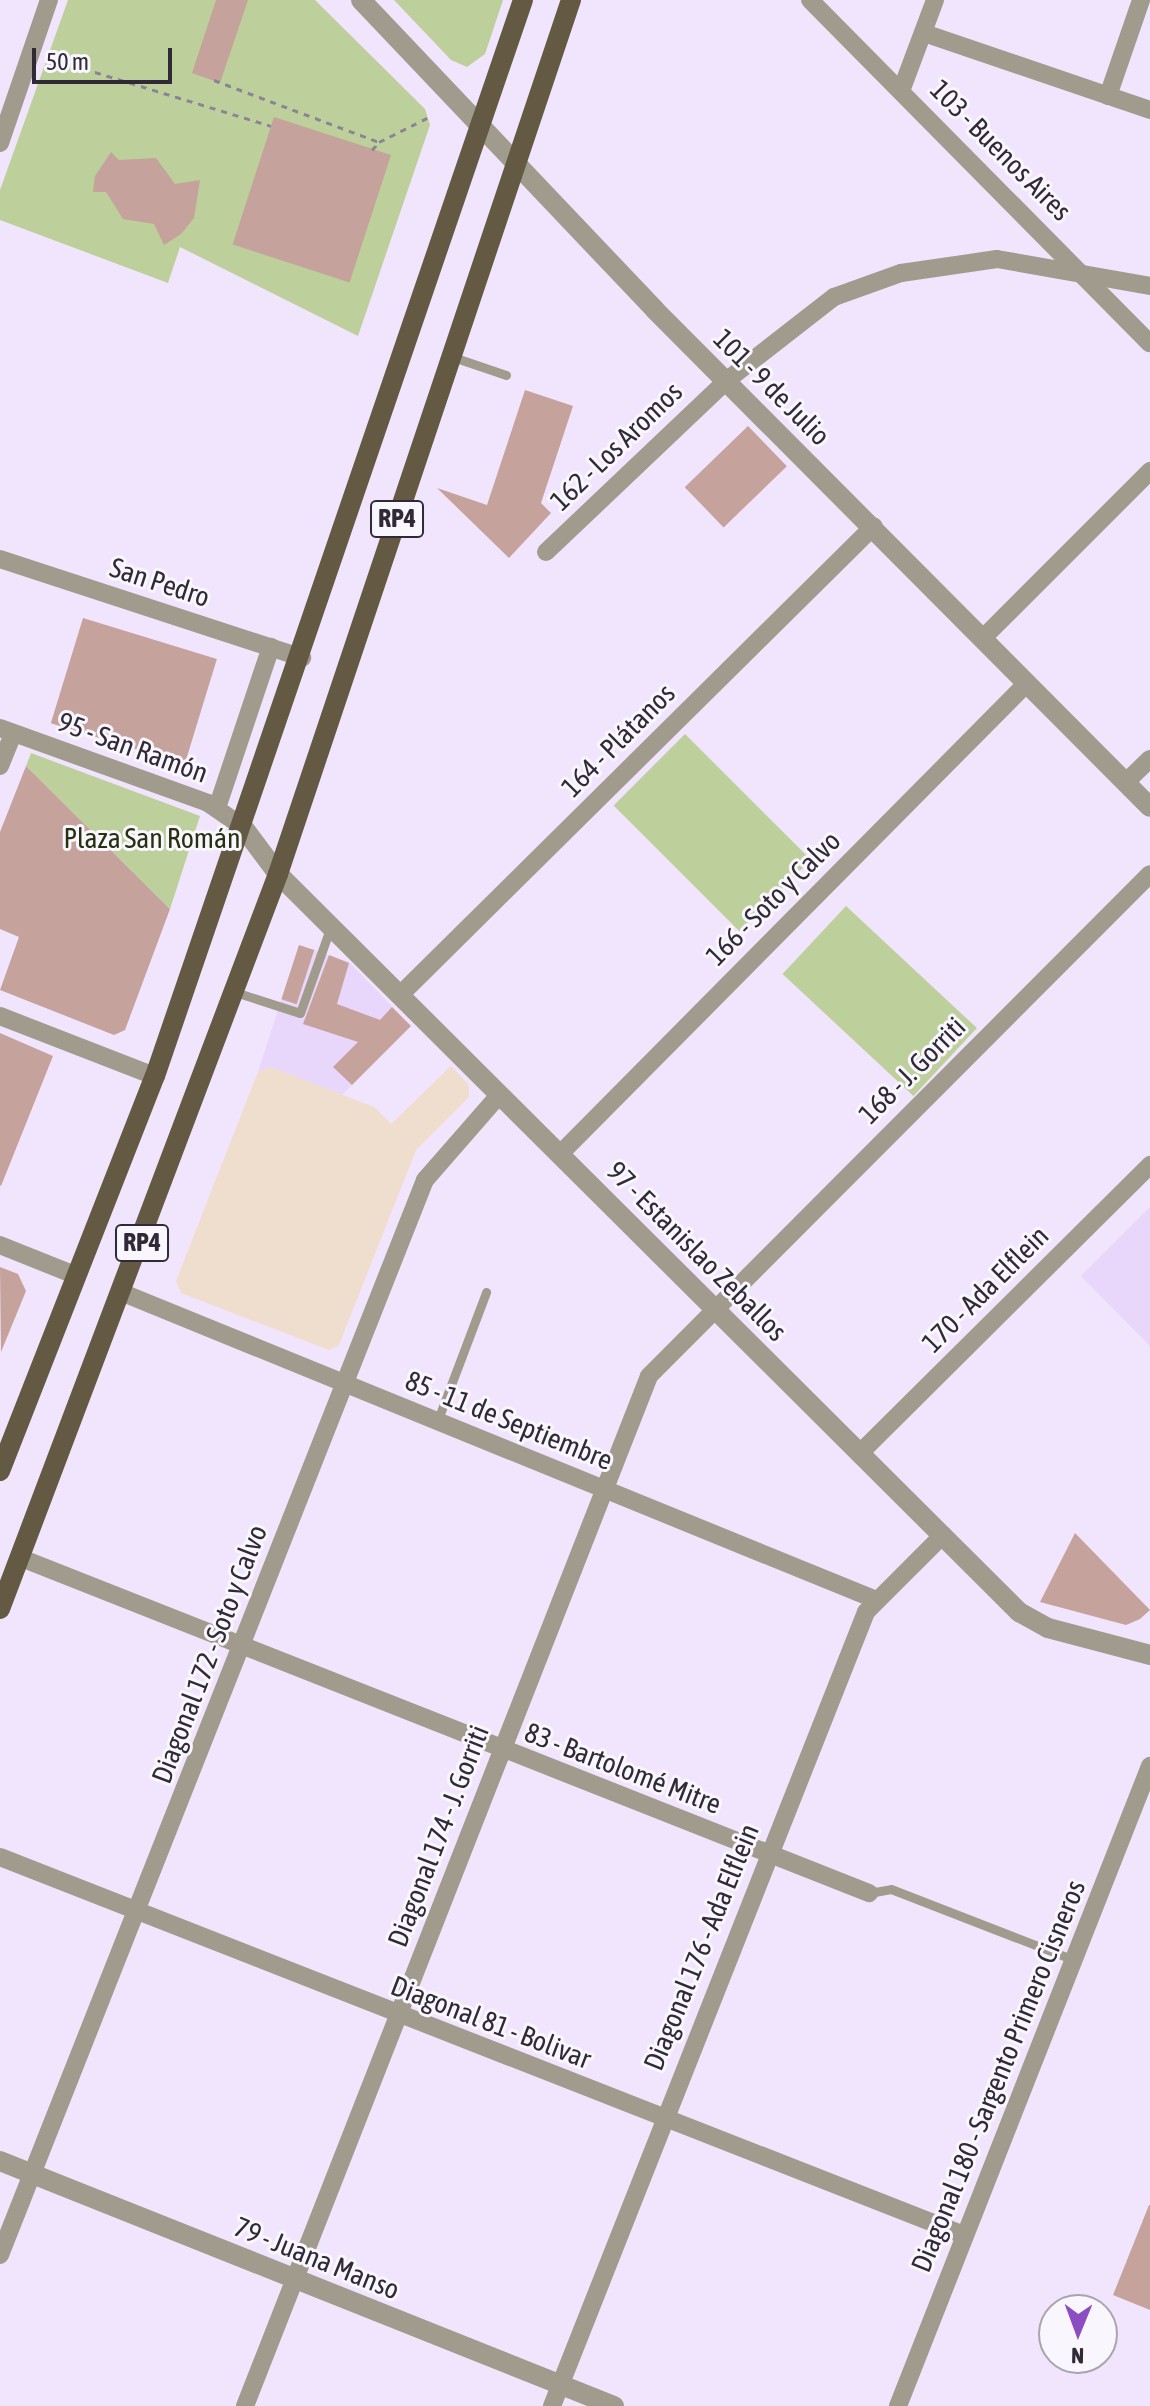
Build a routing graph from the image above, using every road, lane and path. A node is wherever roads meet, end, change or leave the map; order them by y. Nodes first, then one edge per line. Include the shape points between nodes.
1 (49, 0) edge
2 (361, 0) edge
3 (523, 0) edge
4 (571, 0) edge
5 (810, 0) edge
6 (935, 0) edge
7 (1141, 0) edge
8 (924, 33) junction
9 (31, 53) junction
10 (214, 80) dead end
11 (901, 91) junction
12 (1108, 96) junction
13 (1150, 110) edge
14 (427, 118) dead end
15 (480, 123) junction
16 (271, 126) dead end
17 (379, 142) junction
18 (0, 143) edge
19 (372, 150) dead end
20 (515, 163) junction
21 (1090, 277) junction
22 (1150, 286) edge
23 (1150, 343) edge
24 (451, 356) junction
25 (506, 375) dead end
26 (726, 381) junction
27 (1150, 471) edge
28 (874, 526) junction
29 (546, 552) dead end
30 (0, 559) edge
31 (984, 637) junction
32 (271, 647) junction
33 (302, 658) junction
34 (1027, 683) junction
35 (6, 731) edge
36 (1150, 759) edge
37 (0, 766) edge
38 (1126, 782) junction
39 (1150, 807) edge
40 (217, 808) junction
41 (243, 827) junction
42 (278, 874) junction
43 (1150, 874) edge
44 (333, 923) junction
45 (235, 992) junction
46 (401, 994) junction
47 (0, 1016) edge
48 (155, 1076) junction
49 (500, 1094) junction
50 (560, 1154) junction
51 (1150, 1165) edge
52 (0, 1245) edge
53 (77, 1276) junction
54 (486, 1292) dead end
55 (123, 1293) junction
56 (714, 1306) junction
57 (344, 1384) junction
58 (437, 1422) junction
59 (860, 1453) junction
60 (0, 1471) edge
61 (604, 1488) junction
62 (943, 1535) junction
63 (21, 1558) junction
64 (874, 1599) junction
65 (0, 1609) edge
66 (244, 1645) junction
67 (1150, 1655) edge
68 (501, 1750) junction
69 (1150, 1766) edge
70 (768, 1855) junction
71 (0, 1857) edge
72 (869, 1893) joint
73 (136, 1914) junction
74 (1074, 1960) junction
75 (398, 2017) junction
76 (663, 2118) junction
77 (0, 2161) edge
78 (32, 2174) junction
79 (964, 2235) junction
80 (0, 2255) edge
81 (293, 2278) junction
82 (560, 2385) junction
83 (245, 2406) edge
84 (552, 2406) edge
85 (614, 2406) edge
86 (898, 2406) edge

1 - 9 street
2 - 15 street, 101 - 9 de Julio
3 - 15 main road, RP4
4 - 20 main road, RP4
5 - 11 street, 103 - Buenos Aires
6 - 8 street
7 - 12 street
8 - 11 street
8 - 12 street
9 - 16 path
9 - 18 street
10 - 17 path
11 - 21 street, 103 - Buenos Aires
12 - 13 street
14 - 17 path
15 - 20 street, 101 - 9 de Julio
15 - 33 main road, RP4
17 - 19 path
20 - 24 main road, RP4
20 - 26 street, 101 - 9 de Julio via 650,316
21 - 22 street, 162 - Los Aromos
21 - 23 street, 103 - Buenos Aires
21 - 26 street, 162 - Los Aromos via 997,259 901,273 834,297
24 - 25 lane
24 - 42 main road, RP4
26 - 28 street, 101 - 9 de Julio
26 - 29 street, 162 - Los Aromos
27 - 31 street
28 - 31 street, 101 - 9 de Julio
28 - 46 street, 164 - Plátanos
30 - 32 street, San Pedro
31 - 34 street, 101 - 9 de Julio
32 - 33 street, San Pedro
32 - 40 street
33 - 41 main road, RP4
34 - 38 street, 101 - 9 de Julio
34 - 50 street, 166 - Soto y Calvo
35 - 37 street
35 - 40 street, 95 - San Ramón
36 - 38 street
38 - 39 street, 101 - 9 de Julio
40 - 41 street, 95 - San Ramón
41 - 42 street, 97 - Estanislao Zeballos
41 - 48 main road, RP4
42 - 44 street, 97 - Estanislao Zeballos
42 - 45 main road, RP4
43 - 56 street, 168 - J. Gorriti
44 - 45 lane via 300,1013
44 - 46 street, 97 - Estanislao Zeballos
45 - 55 main road, RP4
46 - 49 street, 97 - Estanislao Zeballos
47 - 48 street
48 - 53 main road, RP4
49 - 50 street, 97 - Estanislao Zeballos
49 - 57 street, Diagonal 172 - Soto y Calvo via 425,1180
50 - 56 street, 97 - Estanislao Zeballos
51 - 59 street, 170 - Ada Elflein
52 - 53 street
53 - 60 main road, RP4
54 - 58 lane
55 - 57 street, 85 - 11 de Septiembre
55 - 63 main road, RP4
56 - 59 street, 97 - Estanislao Zeballos
56 - 61 street, Diagonal 174 - J. Gorriti via 649,1376
57 - 58 street, 85 - 11 de Septiembre
57 - 66 street, Diagonal 172 - Soto y Calvo
58 - 61 street, 85 - 11 de Septiembre
59 - 62 street, 97 - Estanislao Zeballos
61 - 64 street, 85 - 11 de Septiembre
61 - 68 street, Diagonal 174 - J. Gorriti
62 - 64 street, Diagonal 176 - Ada Elflein
62 - 67 street, 97 - Estanislao Zeballos via 1033,1623
63 - 65 main road, RP4
63 - 66 street, 83 - Bartolomé Mitre
64 - 70 street, Diagonal 176 - Ada Elflein
66 - 68 street, 83 - Bartolomé Mitre
66 - 73 street, Diagonal 172 - Soto y Calvo
68 - 70 street, 83 - Bartolomé Mitre
68 - 75 street, Diagonal 174 - J. Gorriti
69 - 74 street, Diagonal 180 - Sargento Primero Cisneros
70 - 72 street, 83 - Bartolomé Mitre
70 - 76 street, Diagonal 176 - Ada Elflein
71 - 73 street, Diagonal 81 - Bolivar
72 - 74 lane, 83 - Bartolomé Mitre via 891,1889
73 - 75 street, Diagonal 81 - Bolivar
73 - 78 street, Diagonal 172 - Soto y Calvo
74 - 79 street, Diagonal 180 - Sargento Primero Cisneros
75 - 76 street, Diagonal 81 - Bolivar
75 - 81 street, Diagonal 174 - J. Gorriti
76 - 79 street, Diagonal 81 - Bolivar
76 - 82 street, Diagonal 176 - Ada Elflein
77 - 78 street, 79 - Juana Manso
78 - 80 street, Diagonal 172 - Soto y Calvo
78 - 81 street, 79 - Juana Manso
79 - 86 street, Diagonal 180 - Sargento Primero Cisneros
81 - 82 street, 79 - Juana Manso
81 - 83 street, Diagonal 174 - J. Gorriti
82 - 84 street, Diagonal 176 - Ada Elflein
82 - 85 street, 79 - Juana Manso

